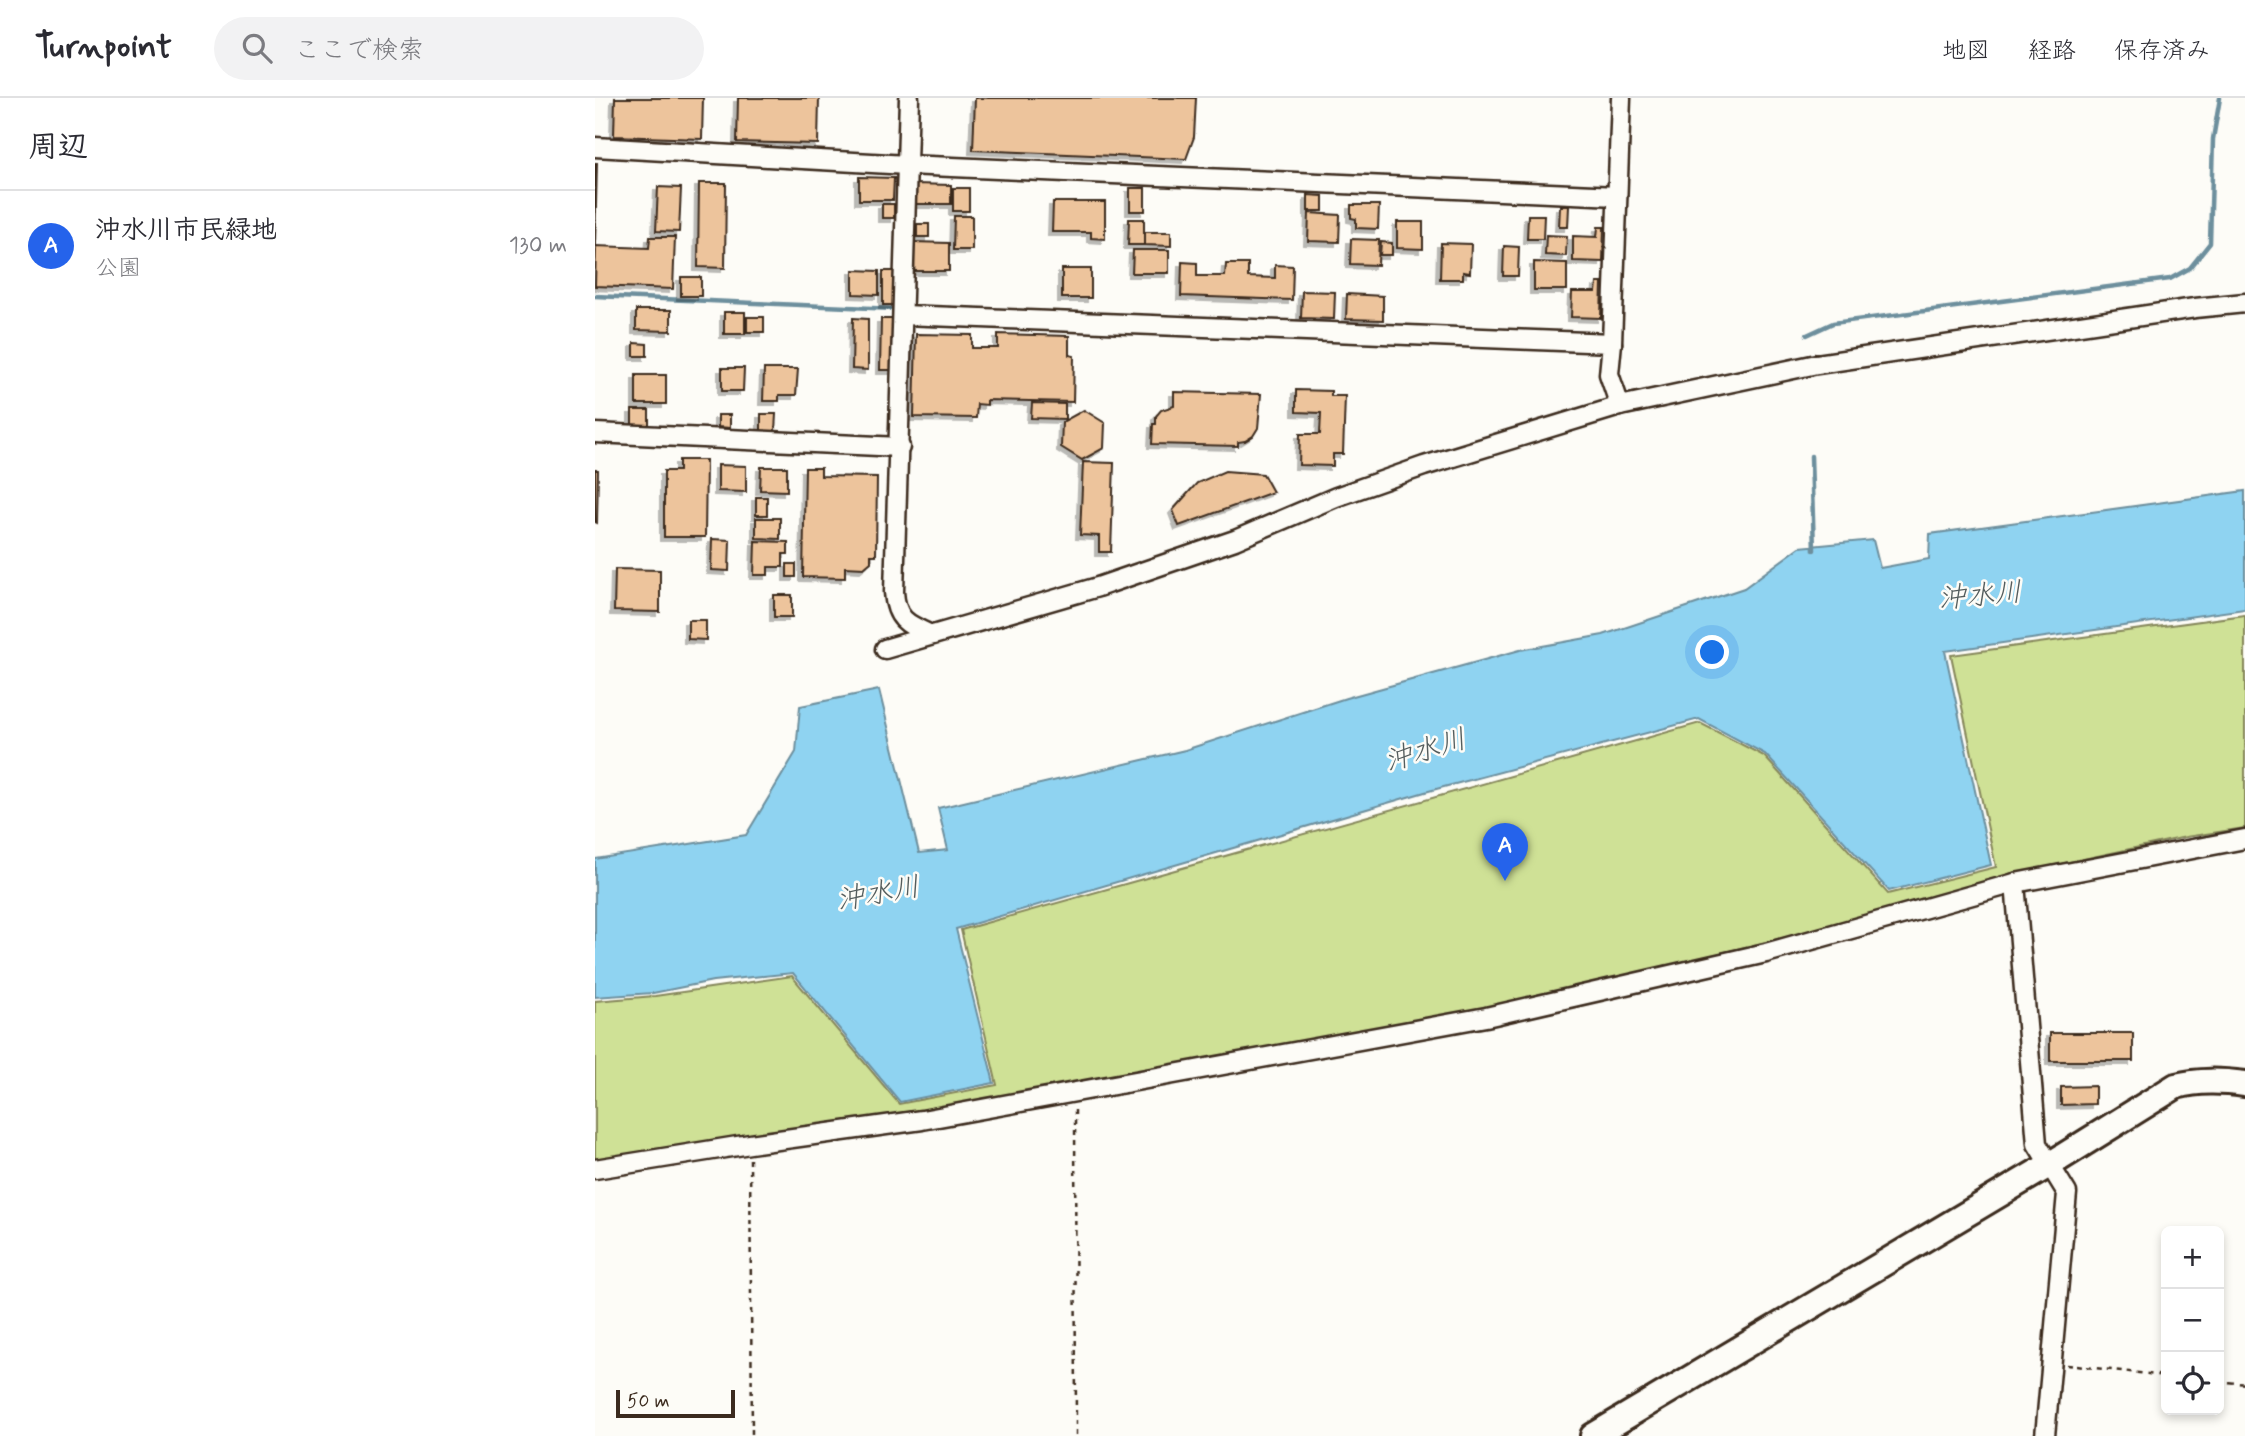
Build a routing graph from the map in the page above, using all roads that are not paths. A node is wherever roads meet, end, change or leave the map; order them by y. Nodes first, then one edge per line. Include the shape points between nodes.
1 (909, 98) edge
2 (1621, 98) edge
3 (595, 147) edge
4 (907, 165) junction
5 (1617, 196) junction
6 (2245, 303) edge
7 (903, 315) junction
8 (1612, 343) junction
9 (1620, 406) junction
10 (595, 433) edge
11 (899, 447) junction
12 (931, 635) junction
13 (885, 649) dead end
14 (2245, 839) edge
15 (2015, 883) junction
16 (2245, 1084) edge
17 (2049, 1165) junction
18 (595, 1169) edge
19 (1593, 1436) edge
20 (2045, 1436) edge

1 - 4 street
2 - 5 street
3 - 4 street
4 - 5 street
4 - 7 street
5 - 8 street
6 - 9 street via 1817,363
7 - 8 street
7 - 11 street
8 - 9 street via 1609,374
9 - 12 street via 1336,497 1235,540 1098,587
10 - 11 street
11 - 12 street via 895,608 909,625
12 - 13 street
14 - 15 street
15 - 17 street via 2037,1144
15 - 18 street via 1766,953 1486,1017 922,1120
16 - 17 street via 2196,1081 2176,1086
17 - 19 street
17 - 20 street via 2067,1193

